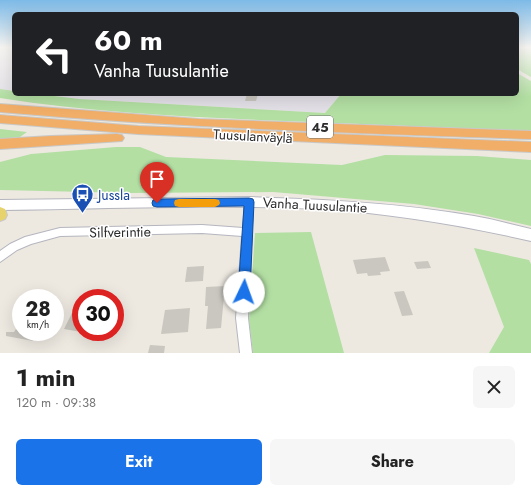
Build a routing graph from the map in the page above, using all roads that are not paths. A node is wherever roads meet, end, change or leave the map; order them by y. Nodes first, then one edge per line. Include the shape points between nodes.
1 (0, 101) edge
2 (0, 108) edge
3 (109, 117) junction
4 (0, 119) edge
5 (531, 135) edge
6 (263, 137) junction
7 (0, 144) edge
8 (531, 147) edge
9 (249, 202) junction
10 (0, 205) edge
11 (247, 232) junction
12 (531, 235) edge
13 (0, 257) edge
14 (246, 353) edge

1 - 3 highway
2 - 3 highway, Tuusulanväylä / 45
3 - 5 highway, Tuusulanväylä / 45
4 - 6 highway, Tuusulanväylä / 45 via 94,128
6 - 7 highway via 78,138
6 - 8 highway, Tuusulanväylä / 45
9 - 10 main road, Vanha Tuusulantie
9 - 11 street
9 - 12 main road, Vanha Tuusulantie via 341,205 424,214
11 - 13 street, Silfverintie via 202,229 60,232 38,236 9,249
11 - 14 street via 242,318

